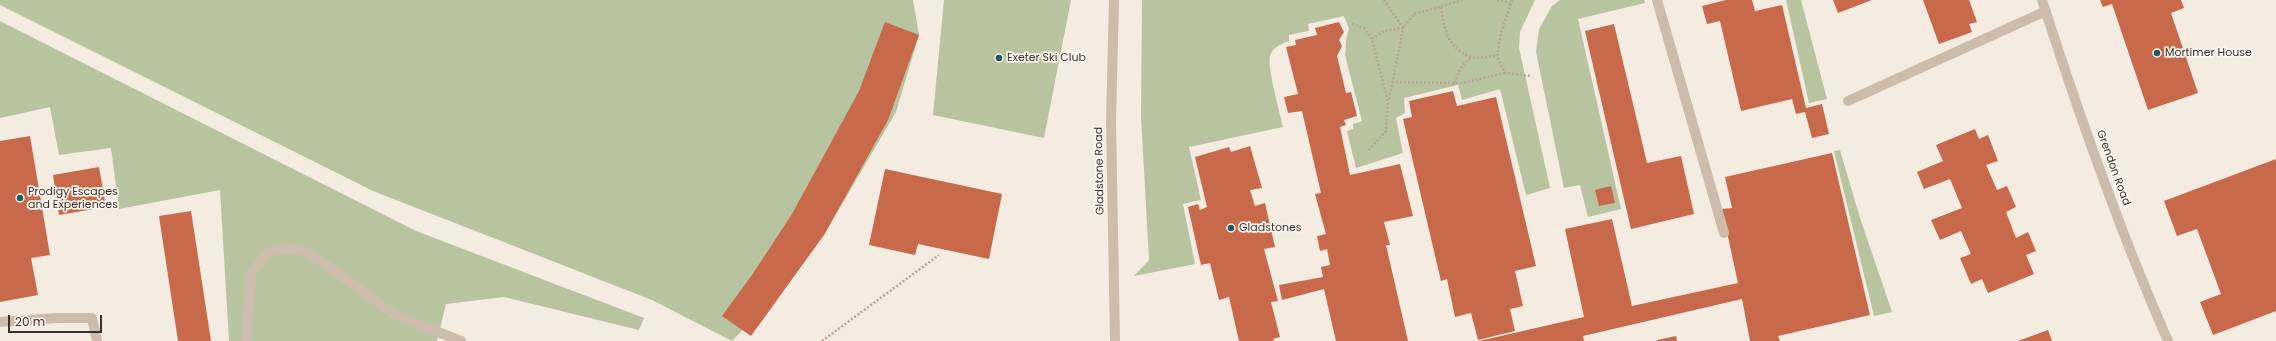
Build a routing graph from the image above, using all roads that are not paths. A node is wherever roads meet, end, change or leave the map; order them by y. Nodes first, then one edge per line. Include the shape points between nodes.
1 (1114, 0) edge
2 (1657, 0) edge
3 (2042, 0) edge
4 (2046, 10) junction
5 (1848, 101) dead end
6 (1724, 233) dead end
7 (0, 322) edge
8 (97, 341) edge
9 (246, 341) edge
10 (461, 341) edge
11 (1114, 341) edge
12 (2168, 341) edge

1 - 11 street, Gladstone Road
2 - 6 street
3 - 4 street, Grendon Road
4 - 5 street
4 - 12 street, Grendon Road via 2089,141 2142,281
7 - 8 street via 92,318
9 - 10 street via 250,274 264,256 274,250 286,248 299,249 321,261 395,315

